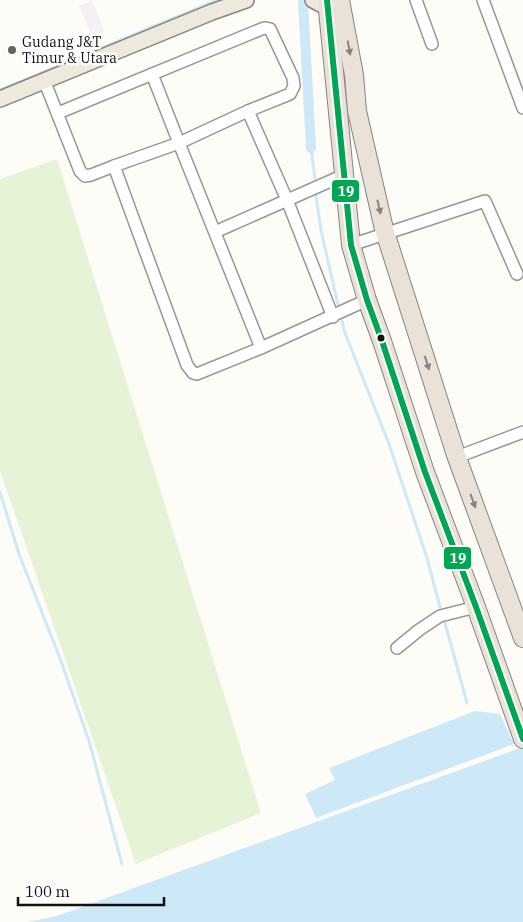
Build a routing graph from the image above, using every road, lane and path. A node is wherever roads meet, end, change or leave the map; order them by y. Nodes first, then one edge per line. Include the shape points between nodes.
1 (246, 0) edge
2 (416, 0) edge
3 (483, 0) edge
4 (327, 2) edge
5 (212, 6) edge
6 (432, 44) dead end
7 (152, 74) junction
8 (44, 80) junction
9 (0, 99) edge
10 (523, 108) edge
11 (248, 111) junction
12 (58, 113) junction
13 (179, 143) junction
14 (114, 166) junction
15 (344, 175) junction
16 (287, 200) junction
17 (215, 232) junction
18 (386, 233) junction
19 (351, 245) junction
20 (517, 274) dead end
21 (367, 300) junction
22 (333, 317) junction
23 (261, 348) junction
24 (523, 432) edge
25 (457, 457) junction
26 (478, 614) junction
27 (523, 638) edge
28 (397, 648) dead end
29 (523, 739) edge

1 - 5 main road
2 - 6 street
3 - 10 street
4 - 15 highway
4 -> 18 highway via 354,75 356,111
5 - 8 main road
7 - 11 street via 264,28 270,29 294,86 290,94
7 - 12 street
7 - 13 street
8 - 9 main road
8 - 12 street
11 - 13 street
11 - 16 street
12 - 14 street via 84,176
13 - 14 street
13 - 17 street
14 - 23 street via 187,365 193,373
15 - 16 street
15 - 19 highway
16 - 17 street
16 - 22 street
17 - 23 street
18 - 19 street
18 - 20 street via 485,201
18 -> 25 highway
19 - 21 highway
21 - 22 street
21 - 26 highway via 424,472
22 - 23 street
24 - 25 street
25 -> 27 highway
26 - 28 street via 440,616
26 - 29 highway

